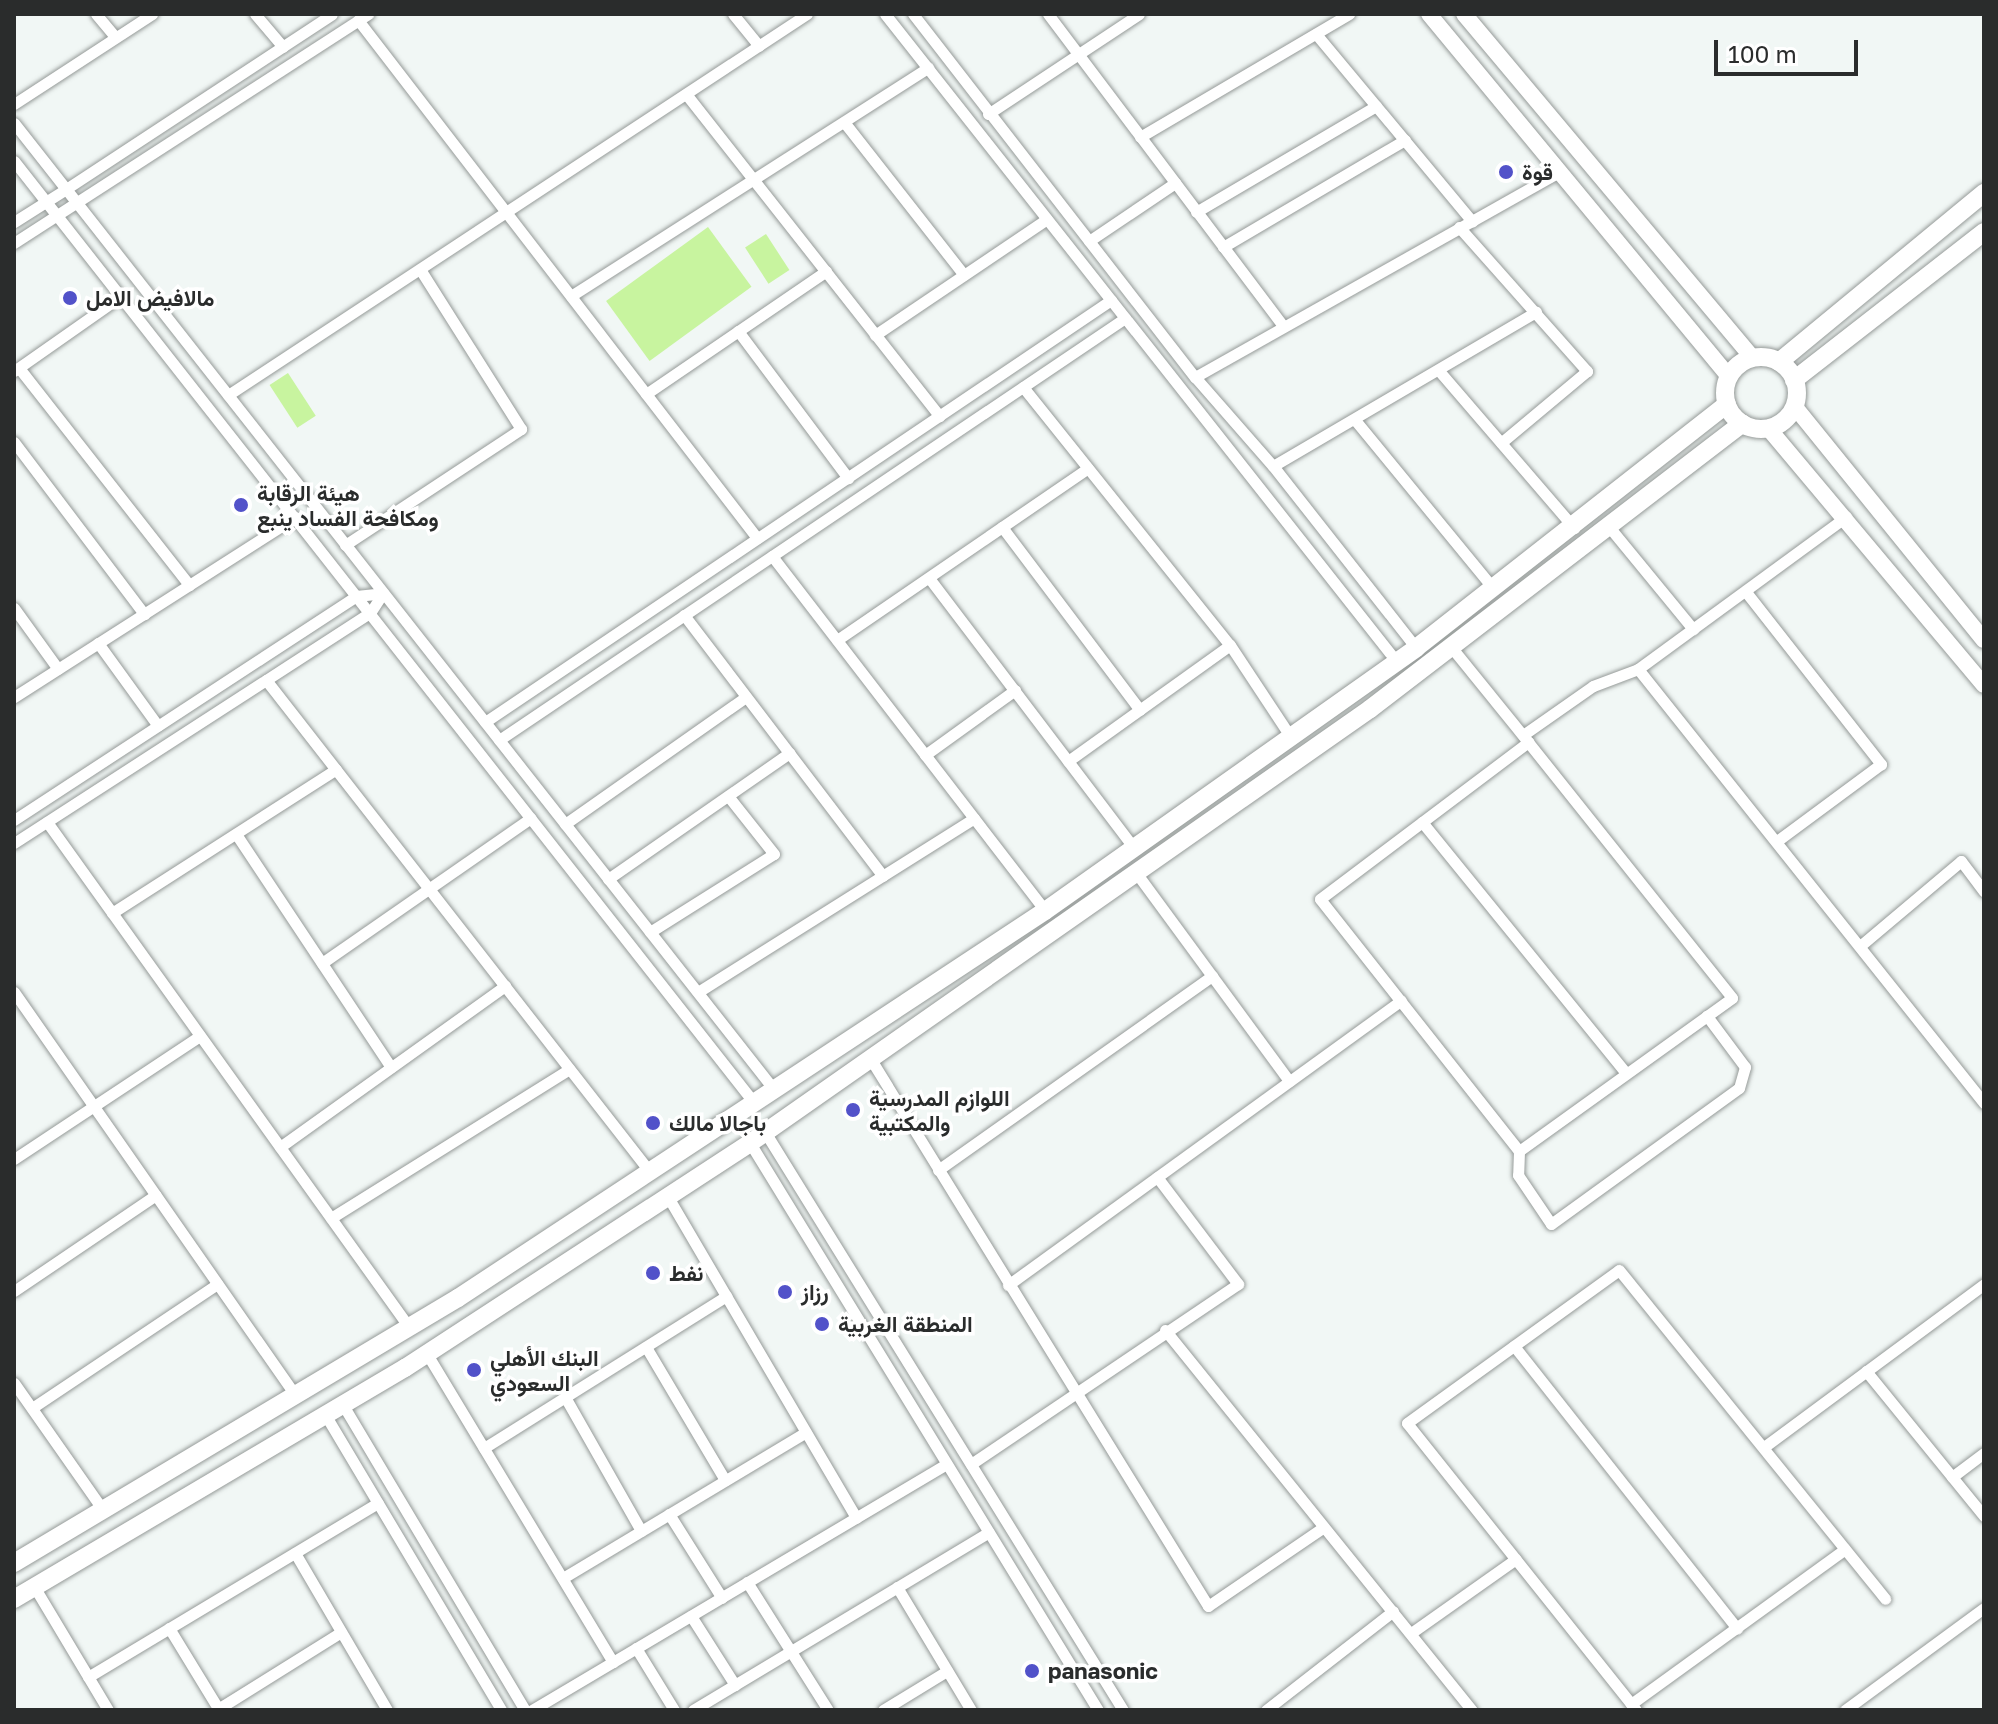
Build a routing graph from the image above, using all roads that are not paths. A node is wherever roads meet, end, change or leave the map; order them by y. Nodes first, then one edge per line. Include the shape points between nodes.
1 (96, 14) edge
2 (152, 14) edge
3 (255, 14) edge
4 (332, 14) edge
5 (733, 14) edge
6 (807, 14) edge
7 (885, 14) edge
8 (913, 14) edge
9 (1048, 14) edge
10 (1139, 14) edge
11 (1349, 14) edge
12 (1429, 14) edge
13 (1464, 14) edge
14 (363, 17) edge
15 (1316, 34) junction
16 (115, 37) junction
17 (759, 46) junction
18 (283, 47) junction
19 (1077, 54) junction
20 (928, 68) junction
21 (686, 94) junction
22 (14, 104) edge
23 (1376, 106) junction
24 (988, 114) junction
25 (844, 122) junction
26 (14, 123) edge
27 (1140, 137) junction
28 (1405, 140) junction
29 (14, 161) edge
30 (1560, 171) junction
31 (754, 180) junction
32 (1175, 183) junction
33 (66, 189) junction
34 (1984, 193) edge
35 (47, 201) junction
36 (77, 203) junction
37 (506, 212) junction
38 (1196, 212) junction
39 (58, 215) junction
40 (1047, 219) junction
41 (1472, 221) junction
42 (14, 222) edge
43 (1459, 227) junction
44 (1984, 232) edge
45 (1089, 241) junction
46 (14, 243) edge
47 (1223, 247) junction
48 (420, 269) junction
49 (826, 271) junction
50 (964, 275) junction
51 (121, 296) junction
52 (571, 296) junction
53 (1111, 300) junction
54 (1536, 312) junction
55 (1125, 318) junction
56 (1283, 326) junction
57 (738, 331) junction
58 (875, 335) junction
59 (1753, 358) junction
60 (1779, 362) junction
61 (17, 369) edge
62 (1440, 372) junction
63 (1729, 376) junction
64 (1195, 377) junction
65 (1794, 380) junction
66 (1023, 387) junction
67 (646, 394) junction
68 (228, 395) junction
69 (1727, 404) junction
70 (1795, 407) junction
71 (939, 416) junction
72 (1355, 420) junction
73 (1742, 424) junction
74 (1769, 429) junction
75 (14, 442) edge
76 (1501, 443) junction
77 (897, 445) junction
78 (909, 464) junction
79 (1273, 466) junction
80 (1088, 468) junction
81 (848, 478) junction
82 (295, 517) junction
83 (1846, 517) junction
84 (1002, 527) junction
85 (1610, 528) junction
86 (1574, 529) junction
87 (757, 538) junction
88 (345, 545) junction
89 (772, 556) junction
90 (929, 578) junction
91 (189, 585) junction
92 (1494, 589) junction
93 (1746, 592) junction
94 (383, 593) junction
95 (356, 596) junction
96 (14, 608) edge
97 (370, 613) junction
98 (144, 614) junction
99 (684, 615) junction
100 (1693, 629) junction
101 (837, 640) junction
102 (1984, 640) edge
103 (98, 643) junction
104 (1230, 645) junction
105 (1416, 648) junction
106 (1452, 648) junction
107 (1397, 662) junction
108 (58, 669) junction
109 (1638, 669) junction
110 (266, 680) junction
111 (1984, 685) edge
112 (1015, 690) junction
113 (14, 697) edge
114 (746, 697) junction
115 (1140, 710) junction
116 (485, 722) junction
117 (158, 726) junction
118 (1290, 736) junction
119 (1526, 738) junction
120 (499, 740) junction
121 (789, 753) junction
122 (925, 755) junction
123 (1068, 761) junction
124 (336, 769) junction
125 (728, 796) junction
126 (531, 818) junction
127 (974, 818) junction
128 (14, 820) edge
129 (47, 822) junction
130 (1422, 822) junction
131 (565, 824) junction
132 (236, 834) junction
133 (1777, 841) junction
134 (14, 843) edge
135 (1134, 848) junction
136 (1137, 874) junction
137 (883, 876) junction
138 (608, 879) junction
139 (430, 890) junction
140 (1984, 891) edge
141 (1045, 911) junction
142 (112, 913) junction
143 (650, 932) junction
144 (1860, 946) junction
145 (322, 963) junction
146 (1212, 976) junction
147 (505, 986) junction
148 (698, 992) junction
149 (16, 999) edge
150 (1401, 1000) junction
151 (1707, 1016) junction
152 (200, 1036) junction
153 (870, 1058) junction
154 (391, 1067) junction
155 (569, 1069) junction
156 (1626, 1073) junction
157 (1289, 1081) junction
158 (775, 1091) junction
159 (1984, 1103) edge
160 (755, 1104) junction
161 (93, 1106) junction
162 (758, 1138) junction
163 (280, 1147) junction
164 (1519, 1151) junction
165 (14, 1159) edge
166 (938, 1170) junction
167 (650, 1172) junction
168 (1157, 1177) junction
169 (156, 1195) junction
170 (668, 1197) junction
171 (331, 1218) junction
172 (217, 1284) junction
173 (1984, 1284) edge
174 (1008, 1285) junction
175 (14, 1291) edge
176 (726, 1296) junction
177 (409, 1327) junction
178 (1165, 1330) junction
179 (1514, 1346) junction
180 (646, 1347) junction
181 (427, 1354) junction
182 (1866, 1371) junction
183 (14, 1383) edge
184 (1074, 1391) junction
185 (295, 1395) junction
186 (565, 1397) junction
187 (343, 1405) junction
188 (32, 1408) junction
189 (326, 1416) junction
190 (806, 1432) junction
191 (1764, 1447) junction
192 (484, 1448) junction
193 (1984, 1453) edge
194 (947, 1464) junction
195 (971, 1464) junction
196 (1952, 1477) junction
197 (725, 1480) junction
198 (378, 1503) junction
199 (103, 1510) junction
200 (669, 1514) junction
201 (1984, 1516) edge
202 (856, 1518) junction
203 (1324, 1527) junction
204 (641, 1531) junction
205 (989, 1532) junction
206 (1845, 1549) junction
207 (295, 1553) junction
208 (1516, 1559) junction
209 (14, 1563) edge
210 (563, 1578) junction
211 (747, 1582) junction
212 (897, 1587) junction
213 (35, 1588) junction
214 (722, 1598) junction
215 (14, 1599) edge
216 (1885, 1599) dead end
217 (1984, 1608) edge
218 (1393, 1611) junction
219 (691, 1616) junction
220 (169, 1628) junction
221 (1737, 1628) junction
222 (341, 1632) junction
223 (1411, 1633) junction
224 (636, 1648) junction
225 (791, 1651) junction
226 (613, 1662) junction
227 (947, 1671) junction
228 (88, 1677) junction
229 (735, 1685) junction
230 (1634, 1707) edge
231 (218, 1709) edge
232 (386, 1709) edge
233 (108, 1710) edge
234 (501, 1710) edge
235 (525, 1710) edge
236 (532, 1710) edge
237 (674, 1710) edge
238 (693, 1710) edge
239 (828, 1710) edge
240 (883, 1710) edge
241 (971, 1710) edge
242 (1098, 1710) edge
243 (1123, 1710) edge
244 (1266, 1710) edge
245 (1472, 1710) edge
246 (1845, 1710) edge

1 - 16 street
2 - 16 street
3 - 18 street
4 - 18 street
5 - 17 street
6 - 17 street
7 - 20 street
8 - 24 street
9 - 19 street
10 - 19 street
11 - 15 street
12 - 30 main road
13 - 59 main road
14 - 36 street
14 - 37 street
15 - 23 street
15 - 27 street
16 - 22 street
17 - 21 street
18 - 33 street
19 - 24 street
19 - 27 street
20 - 25 street
20 - 40 street
21 - 31 street
21 - 37 street
23 - 28 street
23 - 38 street
24 - 45 street
25 - 31 street
25 - 50 street
26 - 33 street
27 - 32 street
28 - 41 street
28 - 47 street
29 - 35 street
30 - 41 street
30 - 63 main road
31 - 49 street
31 - 52 street
32 - 38 street
32 - 45 street
33 - 35 street
33 - 36 street
34 - 60 main road
35 - 39 street
35 - 42 street
36 - 39 street
36 - 68 street
37 - 48 street
37 - 52 street
38 - 47 street
39 - 46 street
39 - 51 street
40 - 50 street
40 - 53 street
41 - 43 street
43 - 54 street
43 - 56 street
44 - 65 main road
45 - 64 street
47 - 56 street
48 - 68 street
48 - 88 street via 521,429
49 - 57 street
49 - 58 street
50 - 58 street
51 - 61 street
51 - 82 street
52 - 67 street
53 - 55 street
53 - 71 street
54 - 62 street
54 - 76 street via 1587,371
55 - 66 street
55 - 107 street
56 - 64 street
57 - 67 street
57 - 81 street
58 - 71 street
59 - 60 main road
59 - 63 main road
60 - 65 main road
61 - 91 street
62 - 72 street
62 - 76 street
63 - 69 main road
64 - 79 street
65 - 70 main road
66 - 78 street
66 - 80 street
67 - 87 street
68 - 88 street
69 - 73 main road
69 - 86 main road
70 - 74 main road
70 - 102 main road
71 - 77 street
72 - 79 street
72 - 92 street
73 - 74 main road
73 - 85 main road
74 - 83 main road
75 - 98 street
76 - 86 street
77 - 78 street
77 - 81 street
78 - 89 street
79 - 105 street
80 - 84 street
80 - 104 street
81 - 87 street
82 - 91 street
82 - 95 street
83 - 93 street
83 - 111 main road
84 - 90 street
84 - 115 street
85 - 100 street
85 - 106 main road
86 - 92 main road
87 - 116 street
88 - 94 street
89 - 99 street
89 - 101 street
90 - 101 street
90 - 112 street
91 - 98 street
92 - 105 main road
93 - 100 street
93 - 133 street via 1881,764
94 - 95 street
94 - 97 street
94 - 116 street
95 - 97 street
95 - 117 street
96 - 108 street
97 - 110 street
97 - 126 street
98 - 103 street
99 - 114 street
99 - 120 street
100 - 109 street
101 - 122 street
103 - 108 street
103 - 117 street
104 - 115 street
104 - 118 street
105 - 107 main road
106 - 119 street
106 - 136 main road
107 - 118 main road
108 - 113 street
109 - 119 street via 1593,686
109 - 133 street
110 - 124 street
110 - 129 street
112 - 122 street
112 - 123 street
114 - 121 street
114 - 131 street
115 - 123 street
116 - 120 street
117 - 128 street
118 - 135 main road
119 - 130 street
119 - 151 street via 1732,998
120 - 131 street
121 - 125 street
121 - 137 street
122 - 127 street
123 - 135 street
124 - 132 street
124 - 139 street
125 - 138 street
125 - 143 street via 774,854
126 - 139 street
126 - 160 street
127 - 137 street
127 - 141 street
129 - 134 street
129 - 142 street
130 - 150 street via 1320,899
130 - 156 street
131 - 138 street
132 - 142 street
132 - 145 street
133 - 144 street
135 - 141 main road
136 - 146 street
136 - 153 main road
137 - 148 street
138 - 143 street
139 - 145 street
139 - 147 street
140 - 144 street via 1961,861
141 - 158 main road
142 - 152 street
143 - 148 street
144 - 159 street
145 - 154 street
146 - 157 street
146 - 166 street
147 - 154 street
147 - 155 street
148 - 158 street
149 - 161 street
150 - 157 street
150 - 164 street
151 - 156 street
151 - 164 street via 1745,1067 1739,1088 1551,1224 1518,1175
152 - 161 street
152 - 163 street
153 - 162 main road
153 - 166 street
154 - 163 street
155 - 167 street
155 - 171 street
156 - 164 street
157 - 168 street
158 - 160 main road
160 - 167 main road
161 - 165 street
161 - 169 street
162 - 170 main road
162 - 194 street
162 - 195 street
163 - 171 street
166 - 174 street
167 - 177 main road
168 - 174 street
168 - 178 street via 1238,1284
169 - 172 street
169 - 175 street
170 - 176 street
170 - 181 main road
171 - 177 street
172 - 185 street
172 - 188 street
173 - 182 street
174 - 184 street
176 - 180 street
176 - 190 street
177 - 185 main road
178 - 184 street
178 - 203 street
179 - 191 street via 1619,1270
179 - 208 street via 1407,1423
179 - 221 street
180 - 186 street
180 - 197 street
181 - 187 main road
181 - 192 street
182 - 191 street
182 - 196 street
183 - 188 street
184 - 195 street
184 - 203 street via 1208,1606
185 - 199 main road
186 - 192 street
186 - 204 street
187 - 189 main road
187 - 235 street
188 - 199 street
189 - 198 street
189 - 213 main road
190 - 197 street
190 - 202 street
191 - 206 street
192 - 210 street
193 - 196 street
194 - 202 street
194 - 205 street
195 - 243 street
196 - 201 street
197 - 200 street
198 - 207 street
198 - 234 street
199 - 209 main road
200 - 204 street
200 - 214 street
202 - 211 street
203 - 218 street
204 - 210 street
205 - 212 street
205 - 242 street
206 - 216 street
206 - 221 street
207 - 220 street
207 - 222 street
208 - 223 street
208 - 230 street
210 - 226 street
211 - 214 street
211 - 225 street
212 - 225 street
212 - 227 street
213 - 215 main road
213 - 228 street
214 - 219 street
217 - 246 street
218 - 223 street
218 - 244 street
219 - 224 street
219 - 229 street
220 - 228 street
220 - 231 street
221 - 230 street
222 - 231 street
222 - 232 street
223 - 245 street
224 - 226 street
224 - 237 street
225 - 229 street
225 - 239 street
226 - 236 street
227 - 240 street
227 - 241 street
228 - 233 street
229 - 238 street

